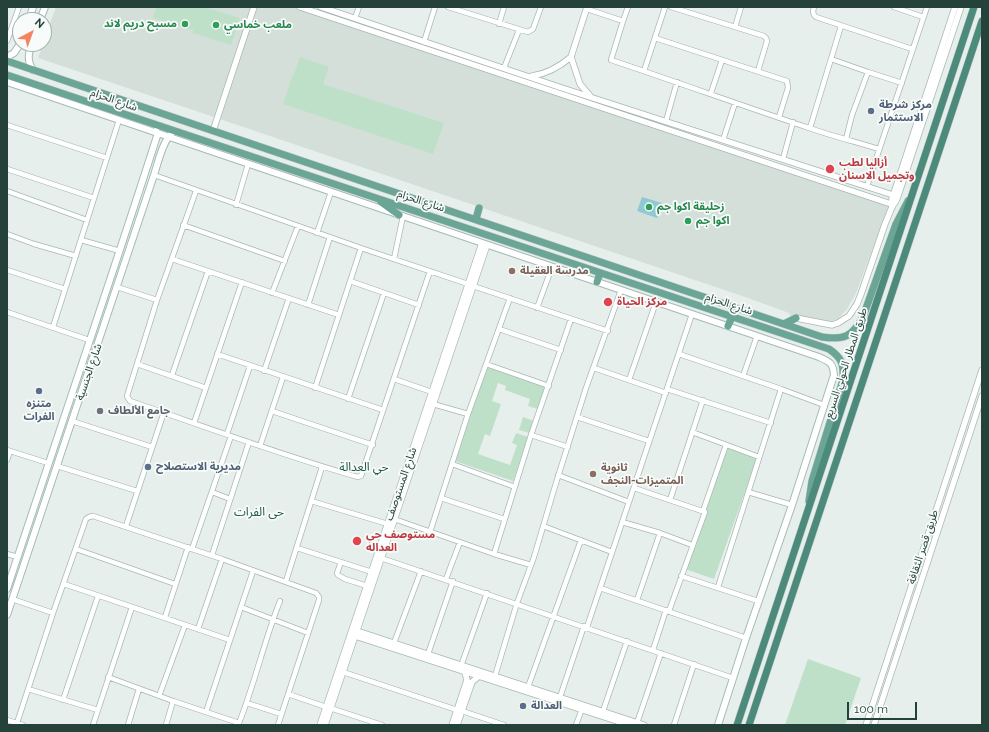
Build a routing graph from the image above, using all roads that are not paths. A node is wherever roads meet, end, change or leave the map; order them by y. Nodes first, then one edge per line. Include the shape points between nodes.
1 (19, 7) edge
2 (254, 7) edge
3 (300, 7) edge
4 (321, 7) edge
5 (359, 7) edge
6 (435, 7) edge
7 (448, 7) edge
8 (504, 7) edge
9 (541, 7) edge
10 (628, 7) edge
11 (665, 7) edge
12 (671, 7) edge
13 (741, 7) edge
14 (814, 7) edge
15 (894, 7) edge
16 (926, 7) edge
17 (955, 7) edge
18 (961, 7) edge
19 (974, 7) edge
20 (587, 8) edge
21 (464, 10) edge
22 (923, 17) junction
23 (355, 18) junction
24 (623, 21) junction
25 (982, 21) edge
26 (499, 24) junction
27 (841, 26) junction
28 (735, 27) junction
29 (519, 30) junction
30 (654, 38) junction
31 (7, 41) edge
32 (424, 42) junction
33 (912, 49) junction
34 (29, 52) edge
35 (456, 56) junction
36 (571, 57) junction
37 (831, 59) junction
38 (722, 60) junction
39 (7, 61) edge
40 (504, 68) junction
41 (33, 70) junction
42 (644, 71) junction
43 (758, 71) junction
44 (868, 72) junction
45 (7, 75) edge
46 (529, 77) junction
47 (7, 82) edge
48 (677, 82) junction
49 (902, 83) junction
50 (711, 93) junction
51 (591, 97) junction
52 (735, 103) junction
53 (120, 117) junction
54 (779, 118) junction
55 (666, 121) junction
56 (793, 122) junction
57 (152, 124) junction
58 (7, 125) edge
59 (810, 128) junction
60 (213, 131) junction
61 (695, 131) junction
62 (176, 132) junction
63 (158, 133) junction
64 (168, 137) junction
65 (692, 137) junction
66 (846, 139) junction
67 (723, 140) junction
68 (879, 150) junction
69 (277, 152) junction
70 (107, 158) junction
71 (297, 159) junction
72 (783, 159) junction
73 (248, 164) junction
74 (275, 164) junction
75 (7, 168) edge
76 (294, 170) junction
77 (154, 175) junction
78 (844, 179) junction
79 (867, 186) junction
80 (841, 187) junction
81 (7, 191) edge
82 (196, 191) junction
83 (331, 192) junction
84 (912, 194) junction
85 (893, 195) junction
86 (94, 198) junction
87 (376, 198) junction
88 (236, 205) junction
89 (892, 206) junction
90 (479, 208) dead end
91 (401, 216) junction
92 (476, 219) junction
93 (87, 220) junction
94 (183, 225) junction
95 (298, 226) junction
96 (317, 233) junction
97 (7, 234) edge
98 (330, 237) junction
99 (81, 240) junction
100 (534, 240) junction
101 (485, 244) junction
102 (554, 246) junction
103 (360, 248) junction
104 (531, 249) junction
105 (120, 251) junction
106 (76, 256) junction
107 (551, 256) junction
108 (394, 258) junction
109 (172, 259) junction
110 (285, 260) junction
111 (552, 267) junction
112 (7, 270) edge
113 (208, 271) junction
114 (430, 271) junction
115 (600, 273) junction
116 (350, 281) junction
117 (242, 282) junction
118 (596, 282) junction
119 (471, 285) junction
120 (118, 287) junction
121 (65, 289) junction
122 (621, 290) junction
123 (272, 293) junction
124 (384, 293) junction
125 (289, 298) junction
126 (510, 298) junction
127 (157, 300) junction
128 (656, 302) junction
129 (308, 305) junction
130 (419, 305) junction
131 (537, 308) junction
132 (7, 312) edge
133 (692, 314) junction
134 (339, 315) junction
135 (732, 317) junction
136 (796, 318) joint
137 (571, 319) junction
138 (784, 324) junction
139 (728, 326) junction
140 (53, 327) junction
141 (499, 329) junction
142 (608, 331) junction
143 (757, 336) junction
144 (89, 340) junction
145 (561, 350) junction
146 (217, 354) junction
147 (679, 354) junction
148 (444, 363) junction
149 (137, 364) junction
150 (486, 364) junction
151 (250, 366) junction
152 (594, 368) junction
153 (982, 370) edge
154 (264, 371) junction
155 (172, 375) junction
156 (743, 376) junction
157 (283, 377) junction
158 (394, 379) junction
159 (629, 380) junction
160 (549, 386) junction
161 (206, 388) junction
162 (315, 388) junction
163 (781, 389) junction
164 (666, 391) junction
165 (72, 392) junction
166 (432, 392) junction
167 (982, 396) edge
168 (81, 397) junction
169 (348, 399) junction
170 (703, 400) junction
171 (68, 403) junction
172 (433, 404) junction
173 (824, 405) junction
174 (77, 407) junction
175 (383, 410) junction
176 (272, 411) junction
177 (164, 412) junction
178 (468, 414) junction
179 (577, 417) junction
180 (72, 421) junction
181 (771, 422) junction
182 (194, 423) junction
183 (692, 432) junction
184 (229, 435) junction
185 (531, 435) junction
186 (649, 441) junction
187 (249, 442) junction
188 (372, 444) junction
189 (726, 445) junction
190 (260, 446) junction
191 (152, 447) junction
192 (568, 447) junction
193 (9, 450) edge
194 (759, 457) junction
195 (7, 460) edge
196 (48, 463) junction
197 (452, 464) junction
198 (57, 466) junction
199 (322, 467) junction
200 (558, 475) junction
201 (515, 487) junction
202 (634, 488) junction
203 (137, 491) junction
204 (212, 492) junction
205 (748, 492) junction
206 (401, 493) junction
207 (441, 498) junction
208 (230, 499) junction
209 (670, 500) junction
210 (312, 501) junction
211 (629, 502) junction
212 (792, 505) junction
213 (703, 511) junction
214 (806, 518) junction
215 (394, 519) junction
216 (504, 519) junction
217 (622, 522) junction
218 (388, 524) junction
219 (126, 526) junction
220 (543, 526) junction
221 (430, 532) junction
222 (660, 533) junction
223 (580, 540) junction
224 (460, 542) junction
225 (692, 545) junction
226 (190, 548) junction
227 (297, 548) junction
228 (76, 549) junction
229 (612, 552) junction
230 (7, 554) edge
231 (494, 554) junction
232 (212, 556) junction
233 (18, 557) junction
234 (381, 558) junction
235 (222, 559) junction
236 (341, 562) junction
237 (531, 565) junction
238 (254, 571) junction
239 (421, 571) junction
240 (372, 572) junction
241 (681, 576) junction
242 (446, 579) junction
243 (286, 581) junction
244 (453, 582) junction
245 (64, 584) junction
246 (175, 584) junction
247 (911, 584) junction
248 (367, 586) junction
249 (920, 586) junction
250 (718, 587) junction
251 (600, 588) junction
252 (7, 589) edge
253 (487, 593) junction
254 (98, 596) junction
255 (12, 600) junction
256 (637, 600) junction
257 (280, 601) dead end
258 (758, 601) junction
259 (905, 603) junction
260 (517, 604) junction
261 (914, 606) junction
262 (132, 607) junction
263 (241, 607) junction
264 (667, 611) junction
265 (53, 613) junction
266 (7, 616) edge
267 (553, 616) junction
268 (165, 617) junction
269 (273, 620) junction
270 (185, 625) junction
271 (586, 627) junction
272 (198, 629) junction
273 (308, 632) junction
274 (356, 634) junction
275 (746, 638) junction
276 (230, 640) junction
277 (627, 641) junction
278 (394, 646) junction
279 (652, 650) junction
280 (661, 653) junction
281 (428, 654) junction
282 (694, 664) junction
283 (461, 666) junction
284 (342, 672) junction
285 (465, 672) junction
286 (479, 676) junction
287 (495, 676) junction
288 (108, 677) junction
289 (733, 678) junction
290 (470, 681) junction
291 (337, 683) junction
292 (139, 688) junction
293 (28, 689) junction
294 (527, 689) junction
295 (288, 694) junction
296 (159, 696) junction
297 (560, 697) junction
298 (63, 700) junction
299 (173, 701) junction
300 (247, 703) junction
301 (328, 708) junction
302 (582, 709) junction
303 (98, 710) junction
304 (460, 710) junction
305 (603, 711) junction
306 (206, 712) junction
307 (281, 714) junction
308 (7, 720) edge
309 (17, 723) junction
310 (637, 723) junction
311 (239, 724) edge
312 (501, 724) edge
313 (23, 725) edge
314 (93, 725) edge
315 (128, 725) edge
316 (166, 725) edge
317 (278, 725) edge
318 (320, 725) edge
319 (325, 725) edge
320 (382, 725) edge
321 (452, 725) edge
322 (457, 725) edge
323 (576, 725) edge
324 (629, 725) edge
325 (644, 725) edge
326 (674, 725) edge
327 (718, 725) edge
328 (737, 725) edge
329 (749, 725) edge
330 (866, 725) edge
331 (874, 725) edge

1 - 31 street
2 - 60 street
3 - 35 street
4 - 23 street
5 - 23 street
6 - 32 street
7 - 21 street
8 - 26 street
9 - 29 street via 532,31
10 - 24 street
11 - 30 street
12 - 28 street
13 - 28 street
14 - 27 street via 813,15
15 - 22 street
16 - 22 street
17 - 85 street
18 - 89 street via 897,198
19 - 84 highway, طريق المطار الحولي السريع
20 - 24 street
20 - 36 street
21 - 26 street
22 - 33 street
23 - 32 street
24 - 42 street via 611,60
25 - 329 highway, طريق المطار الحولي السريع
26 - 29 street
27 - 33 street
27 - 37 street
28 - 43 street via 766,38
29 - 40 street
30 - 38 street
30 - 42 street
32 - 35 street
33 - 49 street
34 - 41 main road via 29,61
35 - 40 street
35 - 65 street
36 - 46 street via 562,65
36 - 51 street via 580,84
37 - 44 street
37 - 59 street
38 - 43 street
38 - 50 street
39 - 41 main road, شارع الحزام
40 - 46 street
41 - 60 main road, شارع الحزام
42 - 48 street
43 - 54 street via 787,81 788,88
44 - 49 street
44 - 66 street
45 - 53 main road, شارع الحزام
46 - 51 street
47 - 53 main road
48 - 50 street
48 - 55 street
49 - 68 street
50 - 52 street
51 - 55 street
52 - 54 street
52 - 67 street
53 - 57 main road, شارع الحزام
53 - 63 main road
53 - 70 street
54 - 56 street
55 - 61 street
56 - 59 street
56 - 72 street
57 - 62 main road, شارع الحزام
57 - 63 main road
58 - 70 street
59 - 66 street
60 - 69 main road, شارع الحزام
61 - 65 street
61 - 67 street
62 - 64 main road
62 - 74 main road, شارع الحزام
63 - 64 main road
63 - 105 main road, شارع الجنسية
64 - 73 main road
64 - 77 main road, شارع الجنسية
65 - 80 street
66 - 68 street
67 - 72 street
68 - 79 street
69 - 71 main road, شارع الحزام
69 - 74 main road via 281,160
70 - 86 street
71 - 76 main road via 290,164
71 - 92 main road, شارع الحزام
72 - 78 street
73 - 83 main road
73 - 88 street
74 - 76 main road, شارع الحزام
75 - 86 street
76 - 87 main road, شارع الحزام
77 - 82 street
77 - 120 main road, شارع الجنسية
78 - 79 street
78 - 80 street
79 - 85 street
80 - 89 street
81 - 93 street
82 - 88 street
82 - 94 street
83 - 91 main road
83 - 96 street
84 - 138 main road, شارع الحزام via 896,224 863,317 851,334 836,339 822,337
84 - 214 highway, طريق المطار الحولي السريع
85 - 89 street
86 - 93 street
87 - 91 main road
87 - 104 main road, شارع الحزام
88 - 95 street
89 - 136 street via 861,294 849,316 832,325
90 - 92 main road
91 - 101 main road
91 - 108 street
92 - 100 main road, شارع الحزام
93 - 99 street
94 - 109 street
94 - 110 street
95 - 96 street
95 - 110 street
96 - 98 street
97 - 106 street
98 - 103 street
98 - 129 street
99 - 105 street
99 - 106 street
100 - 102 main road, شارع الحزام
100 - 104 main road via 538,246
101 - 111 main road
101 - 119 street, شارع المستوصف
102 - 107 main road via 548,249
102 - 138 main road, شارع الحزام
103 - 108 street
103 - 116 street
104 - 107 main road, شارع الحزام
105 - 144 main road, شارع الجنسية
106 - 121 street
107 - 115 main road, شارع الحزام
108 - 114 street
109 - 113 street
109 - 127 street
110 - 123 street
111 - 118 main road
111 - 131 street
112 - 121 street
113 - 117 street
113 - 155 street
114 - 119 street
114 - 130 street
115 - 118 main road
115 - 135 main road, شارع الحزام
116 - 124 street
116 - 134 street
117 - 123 street
117 - 146 street
118 - 122 main road
119 - 126 street
119 - 148 street, شارع المستوصف
120 - 127 street
120 - 168 main road, شارع الجنسية
121 - 140 street
122 - 128 main road
122 - 142 street
123 - 125 street
124 - 130 street
124 - 169 street
125 - 129 street
125 - 154 street
126 - 131 street
126 - 141 street
127 - 149 street
128 - 133 main road
128 - 159 street
129 - 134 street
130 - 158 street
131 - 137 street
132 - 140 street
133 - 139 main road
133 - 147 street
134 - 162 street
135 - 139 main road
135 - 214 main road, شارع الحزام via 828,349 837,355 842,363 843,380 812,481
136 - 138 main road
137 - 142 street
137 - 145 street
139 - 143 main road
140 - 144 street
141 - 145 street
141 - 150 street
142 - 152 street
143 - 156 street
143 - 173 main road via 829,362 834,375
144 - 165 main road, شارع الجنسية
145 - 160 street
146 - 151 street
146 - 161 street
147 - 156 street
147 - 164 street
148 - 166 street, شارع المستوصف
148 - 172 street, شارع المستوصف
149 - 155 street
149 - 177 street via 128,399
150 - 160 street
150 - 178 street
151 - 154 street
151 - 184 street
152 - 159 street
152 - 179 street
153 - 247 street, طريق قصر الثقافة
154 - 157 street
155 - 161 street
156 - 163 street
157 - 162 street
157 - 176 street
158 - 166 street
158 - 175 street
159 - 164 street
160 - 185 street
161 - 182 street
162 - 169 street
163 - 173 street
163 - 181 street
164 - 170 street
164 - 186 street
165 - 168 main road
165 - 171 main road, شارع الجنسية
166 - 206 street, شارع المستوصف
167 - 249 street, طريق قصر الثقافة
168 - 174 main road, شارع الجنسية
169 - 175 street
170 - 181 street
170 - 183 street
171 - 174 main road
171 - 196 main road, شارع الجنسية
172 - 178 street
172 - 206 street, شارع المستوصف
173 - 212 main road
174 - 180 main road, شارع الجنسية
175 - 188 street
176 - 188 street
176 - 190 street
177 - 182 street
177 - 191 street
178 - 197 street
179 - 186 street
179 - 192 street
180 - 191 street
180 - 198 main road, شارع الجنسية
181 - 194 street
182 - 184 street
183 - 189 street
183 - 209 street
184 - 187 street
184 - 204 street
185 - 192 street
185 - 201 street
186 - 202 street
187 - 190 street
187 - 208 street
188 - 199 street via 361,476
189 - 194 street
189 - 213 street
190 - 199 street
191 - 203 street
192 - 200 street
193 - 195 street
193 - 196 street
194 - 205 street
196 - 233 main road, شارع الجنسية
197 - 201 street
197 - 207 street
198 - 203 street
198 - 255 main road, شارع الجنسية
199 - 210 street
200 - 211 street
200 - 220 street
201 - 216 street
202 - 209 street
202 - 211 street
203 - 219 street
204 - 208 street
204 - 226 street
205 - 212 street
205 - 250 street
206 - 215 street, شارع المستوصف
206 - 218 street, شارع المستوصف
207 - 216 street
207 - 221 street
208 - 232 street
209 - 213 street
210 - 218 street
210 - 227 street
211 - 217 street
212 - 258 main road
213 - 225 street
214 - 328 highway, طريق المطار الحولي السريع
215 - 221 street
215 - 234 street, شارع المستوصف
216 - 231 street
217 - 222 street
217 - 229 street
218 - 240 street, شارع المستوصف
219 - 226 street
219 - 228 street via 89,517 86,519
220 - 223 street
220 - 237 street
221 - 224 street
222 - 225 street
222 - 256 street
223 - 229 street
223 - 267 street
224 - 231 street
224 - 242 street
225 - 241 street
226 - 232 street
226 - 246 street
227 - 236 street
227 - 243 street
228 - 245 street
228 - 246 street
229 - 251 street
230 - 233 street
231 - 237 street
232 - 235 street
233 - 252 main road, شارع الجنسية
234 - 239 street
234 - 274 street, شارع المستوصف
235 - 238 street
235 - 272 street
236 - 240 street
236 - 248 street via 338,575
237 - 260 street
238 - 243 street
238 - 263 street
239 - 242 street
239 - 278 street
240 - 248 street, شارع المستوصف
241 - 250 street
241 - 264 street
242 - 244 street
243 - 273 street via 319,596
244 - 253 street
244 - 281 street
245 - 254 street
245 - 265 street
246 - 268 street
247 - 249 street via 915,588
247 - 259 street, طريق قصر الثقافة
248 - 291 street, شارع المستوصف
249 - 261 street, طريق قصر الثقافة
250 - 258 street
251 - 256 street
251 - 271 street
253 - 260 street
253 - 283 street
254 - 262 street
254 - 298 street
255 - 265 street
255 - 266 main road, شارع الجنسية
256 - 264 street
257 - 269 street
258 - 275 main road
259 - 261 street via 911,602
259 - 330 street, طريق قصر الثقافة
260 - 267 street
260 - 287 street
261 - 331 street, طريق قصر الثقافة
262 - 268 street
262 - 288 street
263 - 269 street
263 - 276 street
264 - 275 street
264 - 279 street
265 - 293 street
267 - 271 street
267 - 294 street
268 - 270 street
269 - 273 street
269 - 300 street
270 - 272 street
270 - 296 street
271 - 277 street
271 - 297 street
272 - 276 street
273 - 295 street
274 - 278 street
274 - 284 street, شارع المستوصف
275 - 289 main road
276 - 306 street
277 - 279 street
277 - 305 street
278 - 281 street
278 - 285 street
279 - 280 street
280 - 282 street
280 - 310 street
281 - 283 street
282 - 289 street
282 - 326 street
283 - 287 street
284 - 291 street, شارع المستوصف
284 - 304 street
285 - 286 street
285 - 290 street
286 - 290 street
286 - 294 street
287 - 294 street
288 - 292 street
288 - 303 street
289 - 327 main road
290 - 304 street
291 - 301 street, شارع المستوصف
292 - 296 street
292 - 315 street
293 - 298 street
293 - 309 street
294 - 297 street
294 - 302 street
295 - 301 street
295 - 307 street
296 - 299 street
297 - 305 street
298 - 303 street
299 - 306 street
299 - 316 street
300 - 307 street
300 - 311 street
301 - 318 street, شارع المستوصف
301 - 319 street, شارع المستوصف
301 - 320 street
302 - 323 street
302 - 324 street
303 - 314 street
304 - 312 street
304 - 321 street
304 - 322 street
305 - 310 street
306 - 311 street
307 - 317 street
308 - 309 street
309 - 313 street
310 - 325 street

